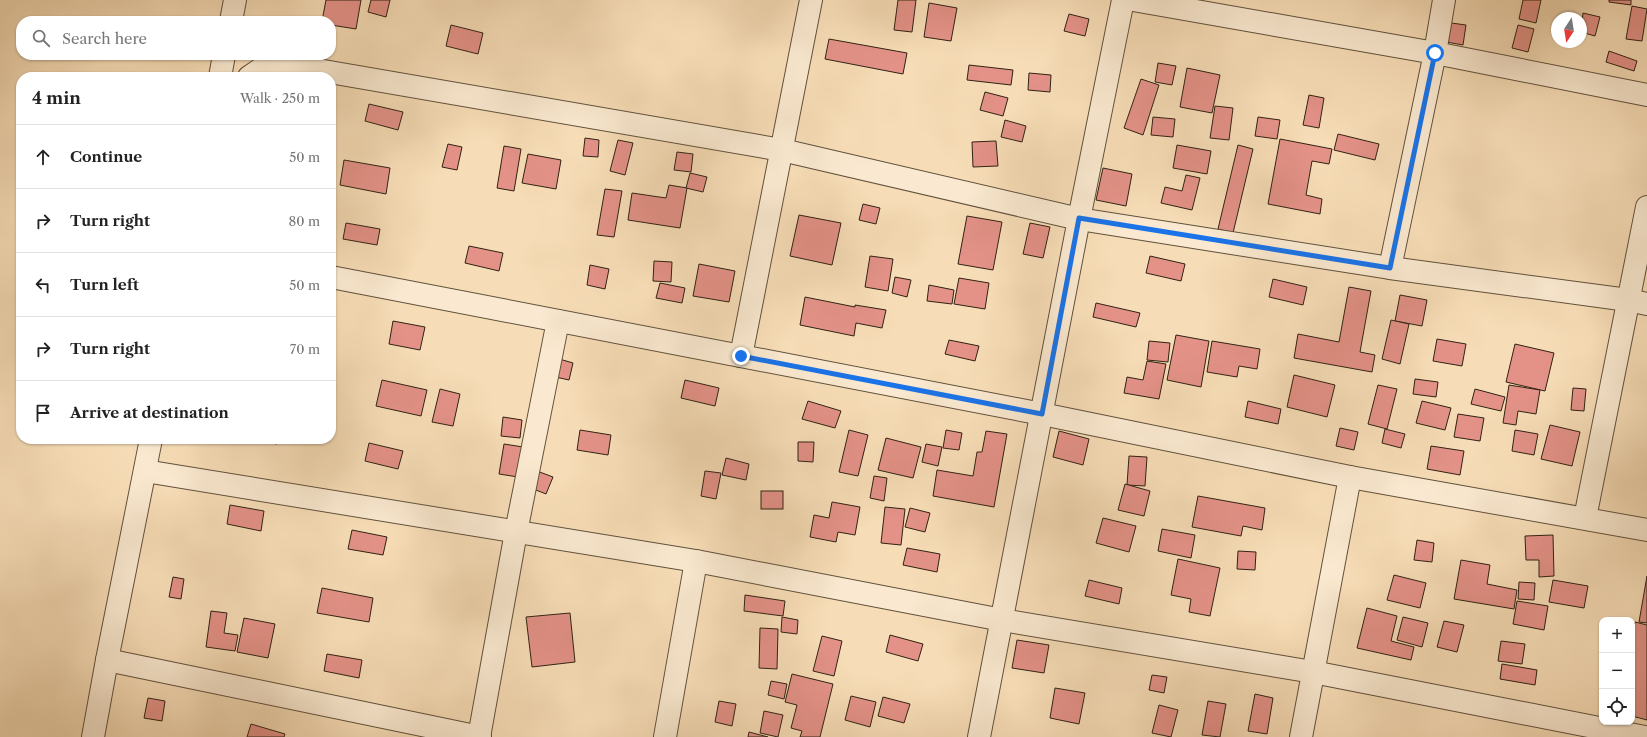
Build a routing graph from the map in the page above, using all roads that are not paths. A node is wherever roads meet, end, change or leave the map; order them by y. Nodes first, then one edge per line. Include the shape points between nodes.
1 (235, 0) edge
2 (811, 0) edge
3 (1124, 0) edge
4 (1133, 0) edge
5 (1444, 0) edge
6 (232, 16) edge
7 (1435, 53) junction
8 (223, 60) edge
9 (221, 72) edge
10 (256, 72) edge
11 (330, 72) edge
12 (336, 73) edge
13 (1647, 95) edge
14 (782, 150) junction
15 (1647, 207) edge
16 (1079, 218) junction
17 (1390, 268) junction
18 (336, 278) edge
19 (1637, 302) edge
20 (558, 321) junction
21 (741, 356) junction
22 (1042, 414) junction
23 (150, 444) edge
24 (145, 471) junction
25 (1350, 477) junction
26 (1584, 518) junction
27 (1647, 530) edge
28 (516, 532) junction
29 (696, 561) junction
30 (1002, 620) junction
31 (107, 660) junction
32 (1313, 672) junction
33 (93, 737) edge
34 (480, 737) edge
35 (665, 737) edge
36 (979, 737) edge
37 (1301, 737) edge
38 (1645, 737) edge

1 - 6 street
2 - 14 street
3 - 16 street
4 - 7 street
5 - 7 street
7 - 13 street
7 - 17 street
8 - 9 street
10 - 11 street via 265,66 284,64
12 - 14 street
14 - 16 street
14 - 21 street
15 - 19 street
16 - 17 street
16 - 22 street
17 - 19 street
18 - 20 street
19 - 26 street
20 - 21 street
20 - 28 street
21 - 22 street
22 - 25 street
22 - 30 street
23 - 24 street
24 - 28 street
24 - 31 street
25 - 26 street
25 - 32 street
26 - 27 street
28 - 29 street
28 - 34 street
29 - 30 street
29 - 35 street
30 - 32 street
30 - 36 street
31 - 33 street
31 - 34 street
32 - 37 street
32 - 38 street

